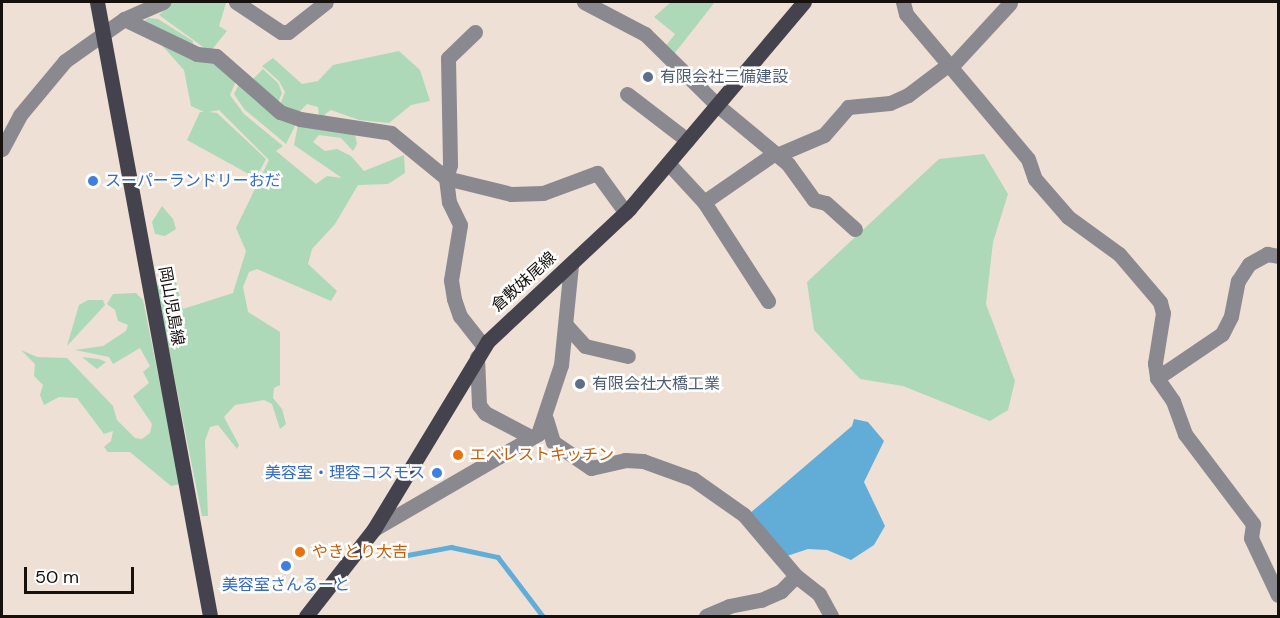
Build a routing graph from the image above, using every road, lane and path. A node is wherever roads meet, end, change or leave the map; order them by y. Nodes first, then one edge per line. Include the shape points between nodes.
1 (97, 2) edge
2 (163, 2) edge
3 (236, 2) edge
4 (326, 2) edge
5 (584, 2) edge
6 (804, 2) edge
7 (903, 2) edge
8 (1011, 3) edge
9 (124, 19) junction
10 (475, 32) dead end
11 (103, 33) junction
12 (950, 66) junction
13 (627, 94) dead end
14 (717, 105) junction
15 (687, 140) junction
16 (2, 149) edge
17 (776, 154) junction
18 (668, 163) junction
19 (446, 178) junction
20 (704, 202) junction
21 (626, 213) junction
22 (855, 229) dead end
23 (1278, 256) edge
24 (571, 264) junction
25 (768, 301) dead end
26 (566, 325) junction
27 (480, 352) junction
28 (628, 356) dead end
29 (1157, 378) junction
30 (546, 418) junction
31 (531, 437) junction
32 (374, 529) junction
33 (796, 576) junction
34 (1278, 594) edge
35 (210, 616) edge
36 (306, 616) edge
37 (706, 616) edge
38 (831, 616) edge

1 - 11 main road, 岡山児島線
2 - 9 street
3 - 4 street via 281,32 288,32
5 - 14 street via 645,34
6 - 14 main road, 倉敷妹尾線
7 - 12 street via 906,14
8 - 12 street
9 - 11 street
9 - 19 street via 197,54 216,56 280,112 300,119 391,133
10 - 19 street via 448,58 450,165
11 - 16 street via 65,61 20,115
11 - 35 main road, 岡山児島線
12 - 17 street via 890,103 848,108 824,135
12 - 29 street via 1028,159 1035,179 1068,218 1119,254 1160,302 1163,313 1155,363
13 - 15 street
14 - 15 main road, 倉敷妹尾線
14 - 17 street
15 - 18 main road, 倉敷妹尾線
17 - 20 street
17 - 22 street via 814,200 826,203
18 - 20 street
18 - 21 main road, 倉敷妹尾線
19 - 21 street via 511,194 543,192 597,173
19 - 27 street via 449,202 460,225 451,280 454,298
20 - 25 street
21 - 24 main road, 倉敷妹尾線
23 - 29 street via 1266,254 1249,264 1238,281 1231,316 1222,334
24 - 26 street
24 - 27 main road, 倉敷妹尾線
26 - 28 street via 585,346
26 - 30 street
27 - 31 street via 479,405 484,413
27 - 32 main road, 倉敷妹尾線
29 - 34 street via 1173,401 1185,434 1253,524 1251,538
30 - 31 street
30 - 33 street via 553,442 591,468 625,459 643,461 693,479 744,515
31 - 32 street
32 - 36 main road, 倉敷妹尾線
33 - 37 street via 781,591 761,600 729,606
33 - 38 street via 819,594

